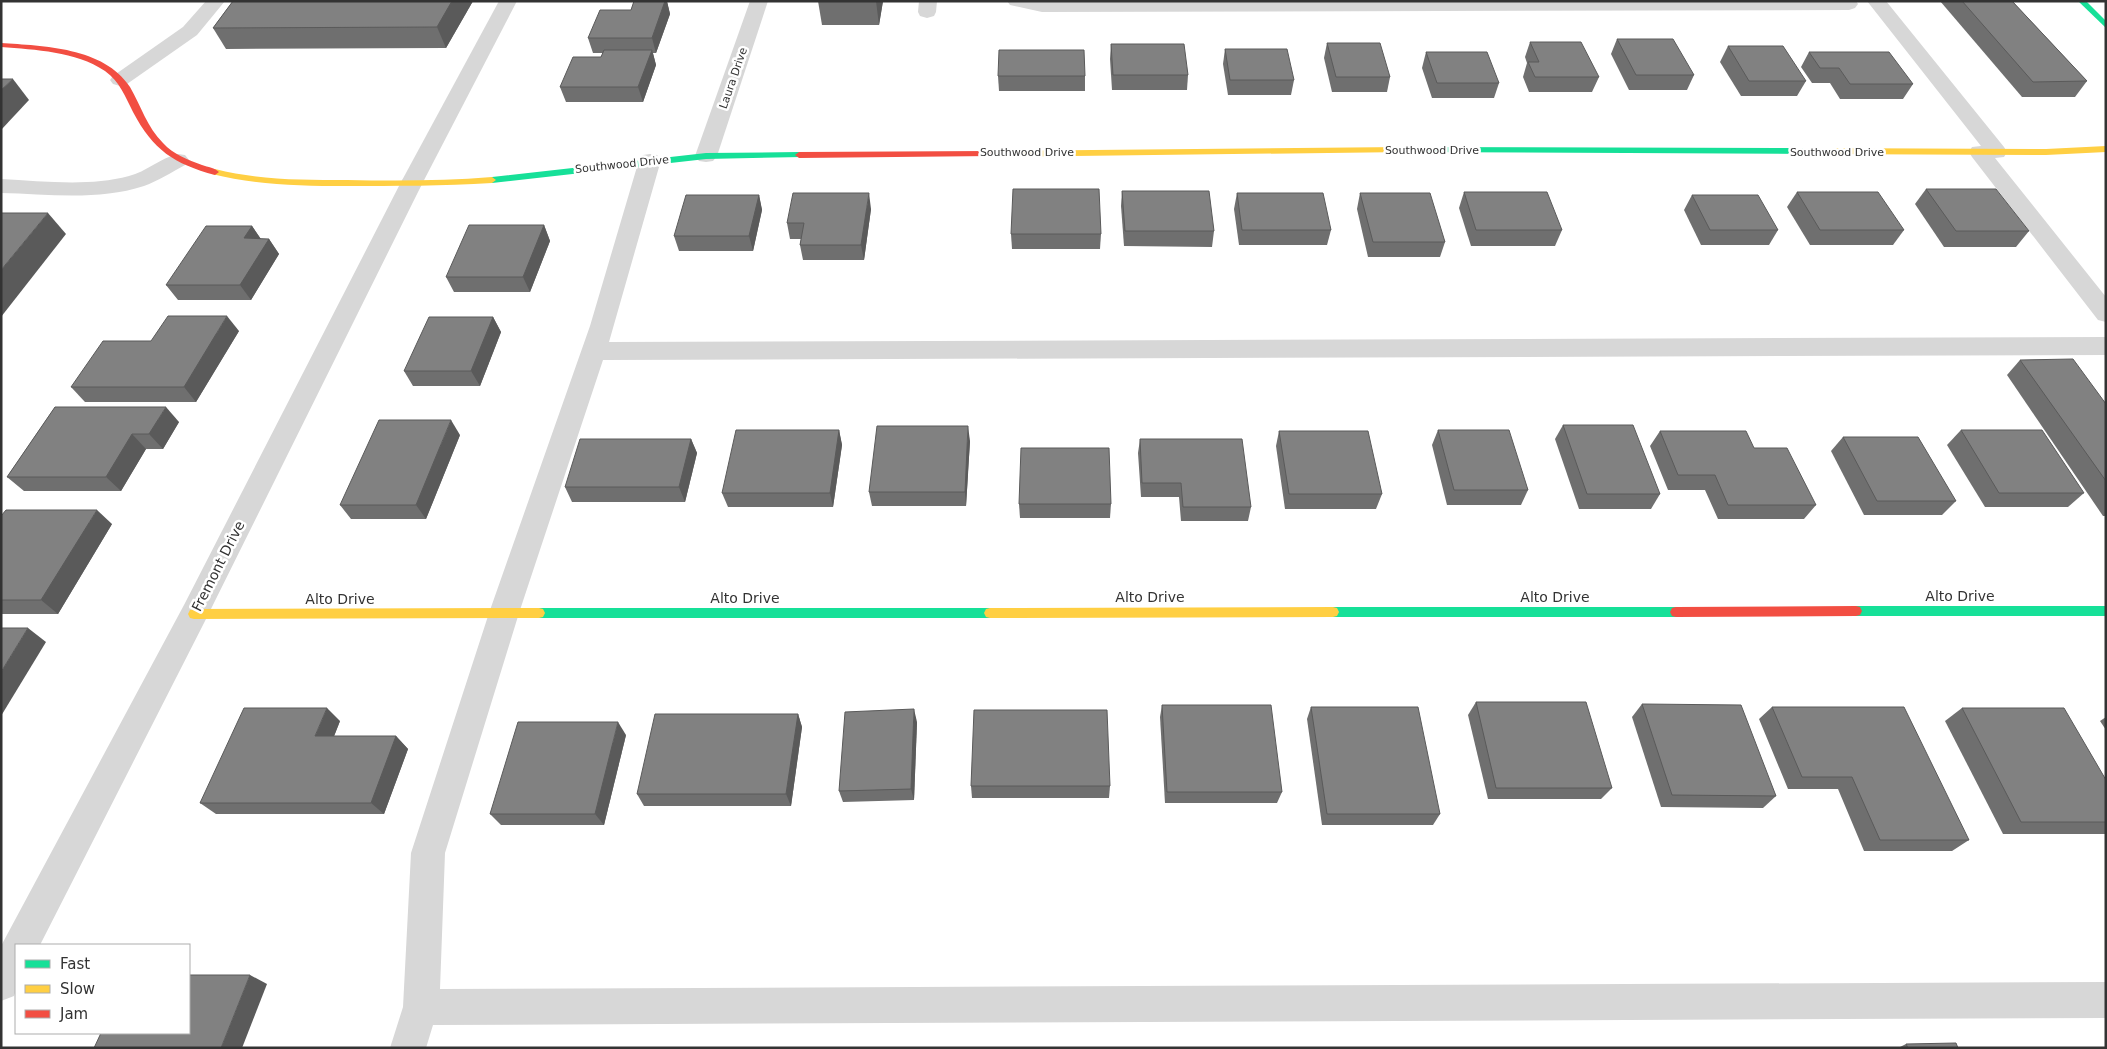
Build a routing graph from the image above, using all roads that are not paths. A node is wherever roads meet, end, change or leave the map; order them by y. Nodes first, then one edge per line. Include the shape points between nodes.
1 (216, 1) edge
2 (508, 1) edge
3 (759, 1) edge
4 (1016, 1) edge
5 (1876, 1) edge
6 (2082, 1) edge
7 (1849, 4) dead end
8 (2106, 26) edge
9 (1, 45) edge
10 (120, 80) junction
11 (2106, 149) edge
12 (1988, 152) junction
13 (706, 156) junction
14 (178, 160) junction
15 (650, 160) junction
16 (411, 184) junction
17 (1, 186) edge
18 (2106, 314) edge
19 (2106, 346) edge
20 (593, 351) junction
21 (2106, 611) edge
22 (504, 613) junction
23 (194, 614) junction
24 (22, 944) edge
25 (15, 956) edge
26 (1, 983) edge
27 (2106, 1000) edge
28 (421, 1007) junction
29 (408, 1048) edge

1 - 10 street via 190,31
2 - 16 street, Fremont Drive
3 - 13 street, Laura Drive
4 - 7 street via 1042,6
5 - 12 street
6 - 8 street
9 - 10 street, Southwood Drive via 62,52 103,68
10 - 14 street, Southwood Drive via 152,137
11 - 12 street, Southwood Drive
12 - 13 street, Southwood Drive via 1366,150
12 - 18 street
13 - 15 street, Southwood Drive
14 - 16 street, Southwood Drive via 270,182
14 - 17 street via 138,181 101,189
15 - 16 street, Southwood Drive
15 - 20 street
16 - 23 street, Fremont Drive
19 - 20 street
20 - 22 street
21 - 22 street, Alto Drive
22 - 23 street, Alto Drive
22 - 28 street via 428,853
23 - 24 street, Fremont Drive
25 - 26 street
27 - 28 street
28 - 29 street

